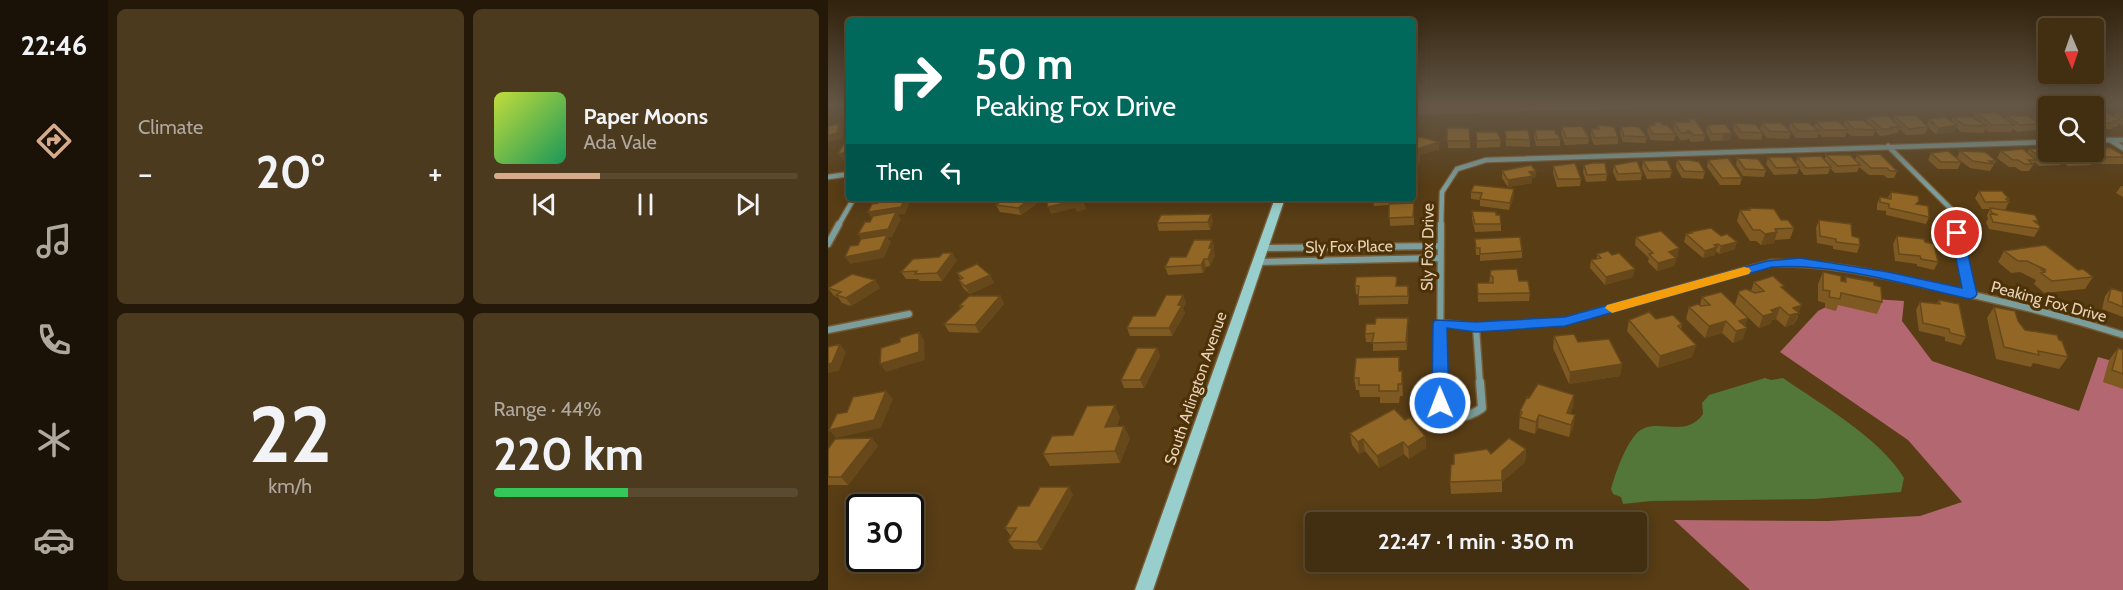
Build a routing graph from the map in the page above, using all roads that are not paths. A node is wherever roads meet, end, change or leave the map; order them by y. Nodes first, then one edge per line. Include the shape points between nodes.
1 (2104, 140) edge
2 (2110, 140) junction
3 (2123, 140) edge
4 (2038, 142) edge
5 (1888, 146) junction
6 (2123, 148) edge
7 (846, 174) edge
8 (828, 177) edge
9 (852, 201) edge
10 (1279, 201) edge
11 (828, 244) edge
12 (1440, 246) junction
13 (1260, 255) junction
14 (1440, 258) junction
15 (1970, 294) junction
16 (909, 314) dead end
17 (1440, 323) junction
18 (1476, 327) junction
19 (828, 330) edge
20 (2123, 335) edge
21 (1144, 590) edge

1 - 2 street
2 - 3 street
2 - 6 street
4 - 5 street
5 - 12 street, Sly Fox Drive via 1486,160 1457,169 1442,192
5 - 15 street via 1952,210
7 - 8 street
9 - 11 street
10 - 13 street, South Arlington Avenue
12 - 13 street, Sly Fox Place
12 - 14 street, Sly Fox Drive
13 - 14 street, Sly Fox Place
13 - 21 street, South Arlington Avenue
14 - 17 street, Sly Fox Drive
15 - 18 street, Peaking Fox Drive via 1818,264 1771,263 1565,321
15 - 20 street, Peaking Fox Drive via 2041,309
16 - 19 street
17 - 18 street, Peaking Fox Drive
17 - 18 street, Sly Fox Drive via 1440,403 1444,415 1455,418 1467,417 1482,408

